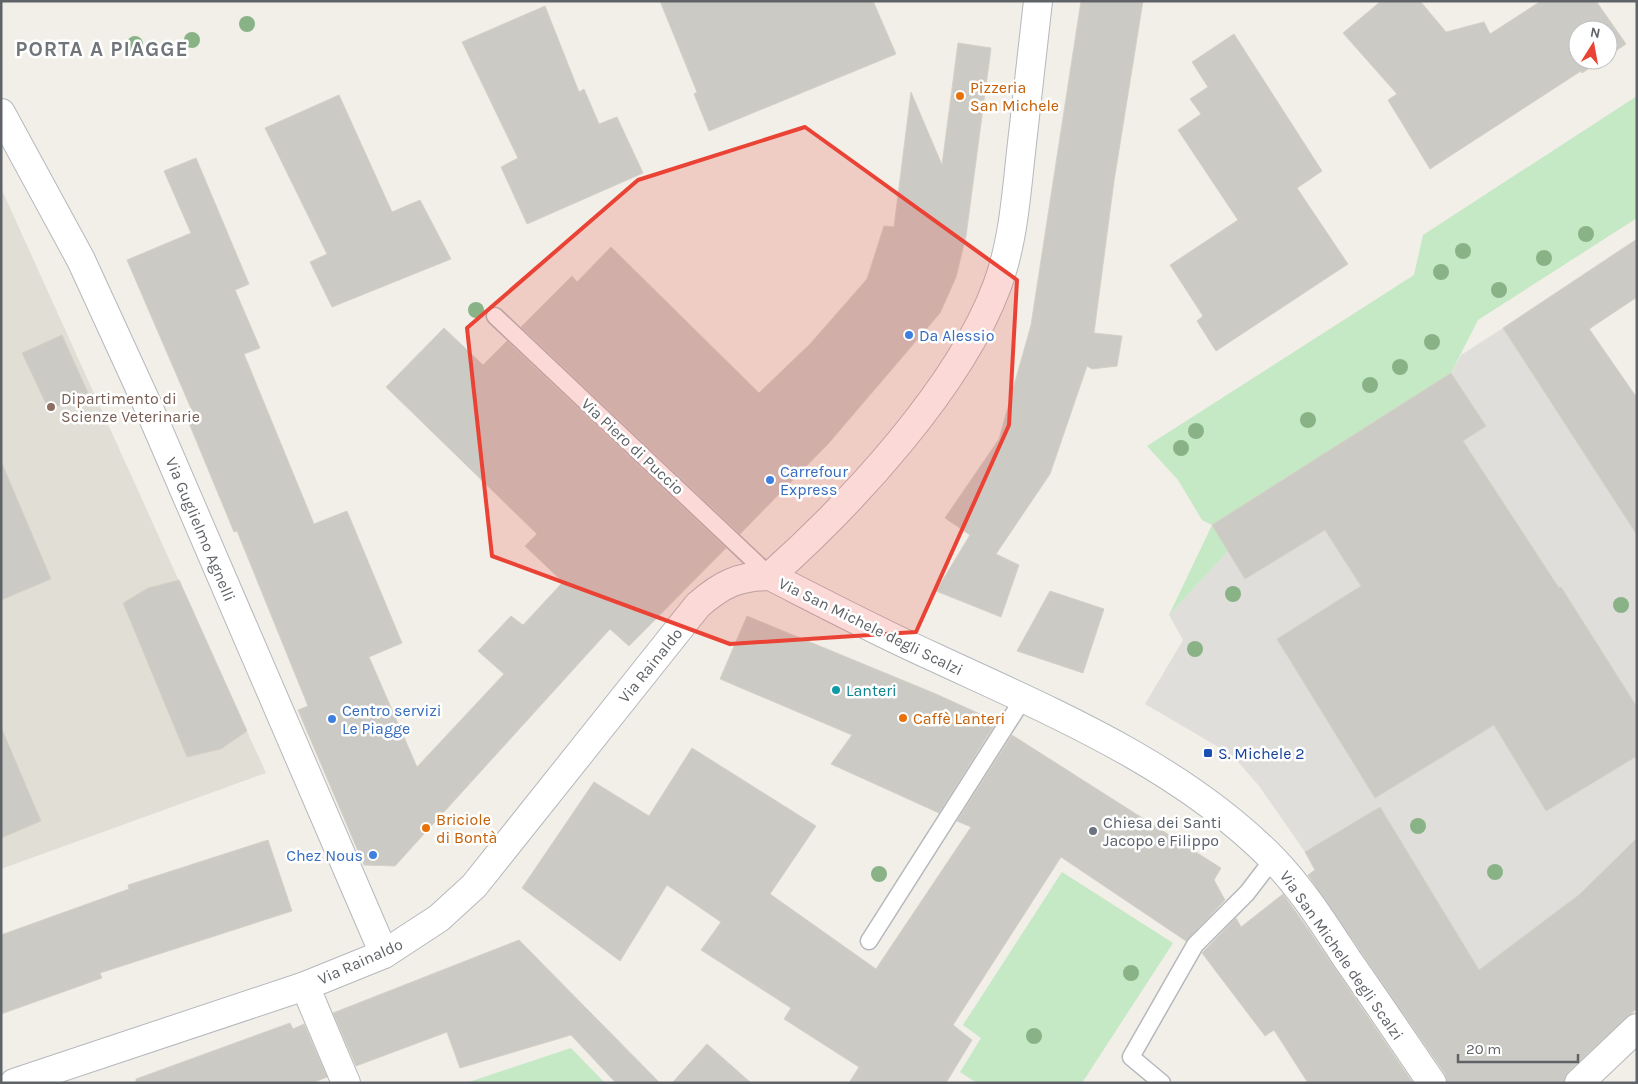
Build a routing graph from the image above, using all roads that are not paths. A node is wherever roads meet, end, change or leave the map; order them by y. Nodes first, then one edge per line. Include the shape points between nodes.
1 (1038, 1) edge
2 (1, 113) edge
3 (495, 316) dead end
4 (770, 576) junction
5 (1023, 699) junction
6 (1273, 859) junction
7 (869, 941) dead end
8 (384, 954) junction
9 (305, 986) junction
10 (1637, 1028) edge
11 (14, 1083) edge
12 (346, 1083) edge
13 (1162, 1083) edge
14 (1432, 1083) edge
15 (1579, 1083) edge

1 - 4 street, Via San Michele degli Scalzi via 1014,221 997,286 984,316 948,378 891,451 829,522
2 - 8 street, Via Guglielmo Agnelli via 81,260 144,398
3 - 4 lane, Via Piero di Puccio
4 - 5 street, Via San Michele degli Scalzi
4 - 8 street, Via Rainaldo via 742,578 722,587 698,605 474,886 439,918
5 - 6 street, Via San Michele degli Scalzi via 1112,742 1180,783 1233,823
5 - 7 lane
6 - 13 lane via 1247,894 1195,945 1131,1057
6 - 14 street, Via San Michele degli Scalzi via 1300,890
8 - 9 street, Via Rainaldo
9 - 11 street, Via Rainaldo
9 - 12 street
10 - 15 street

